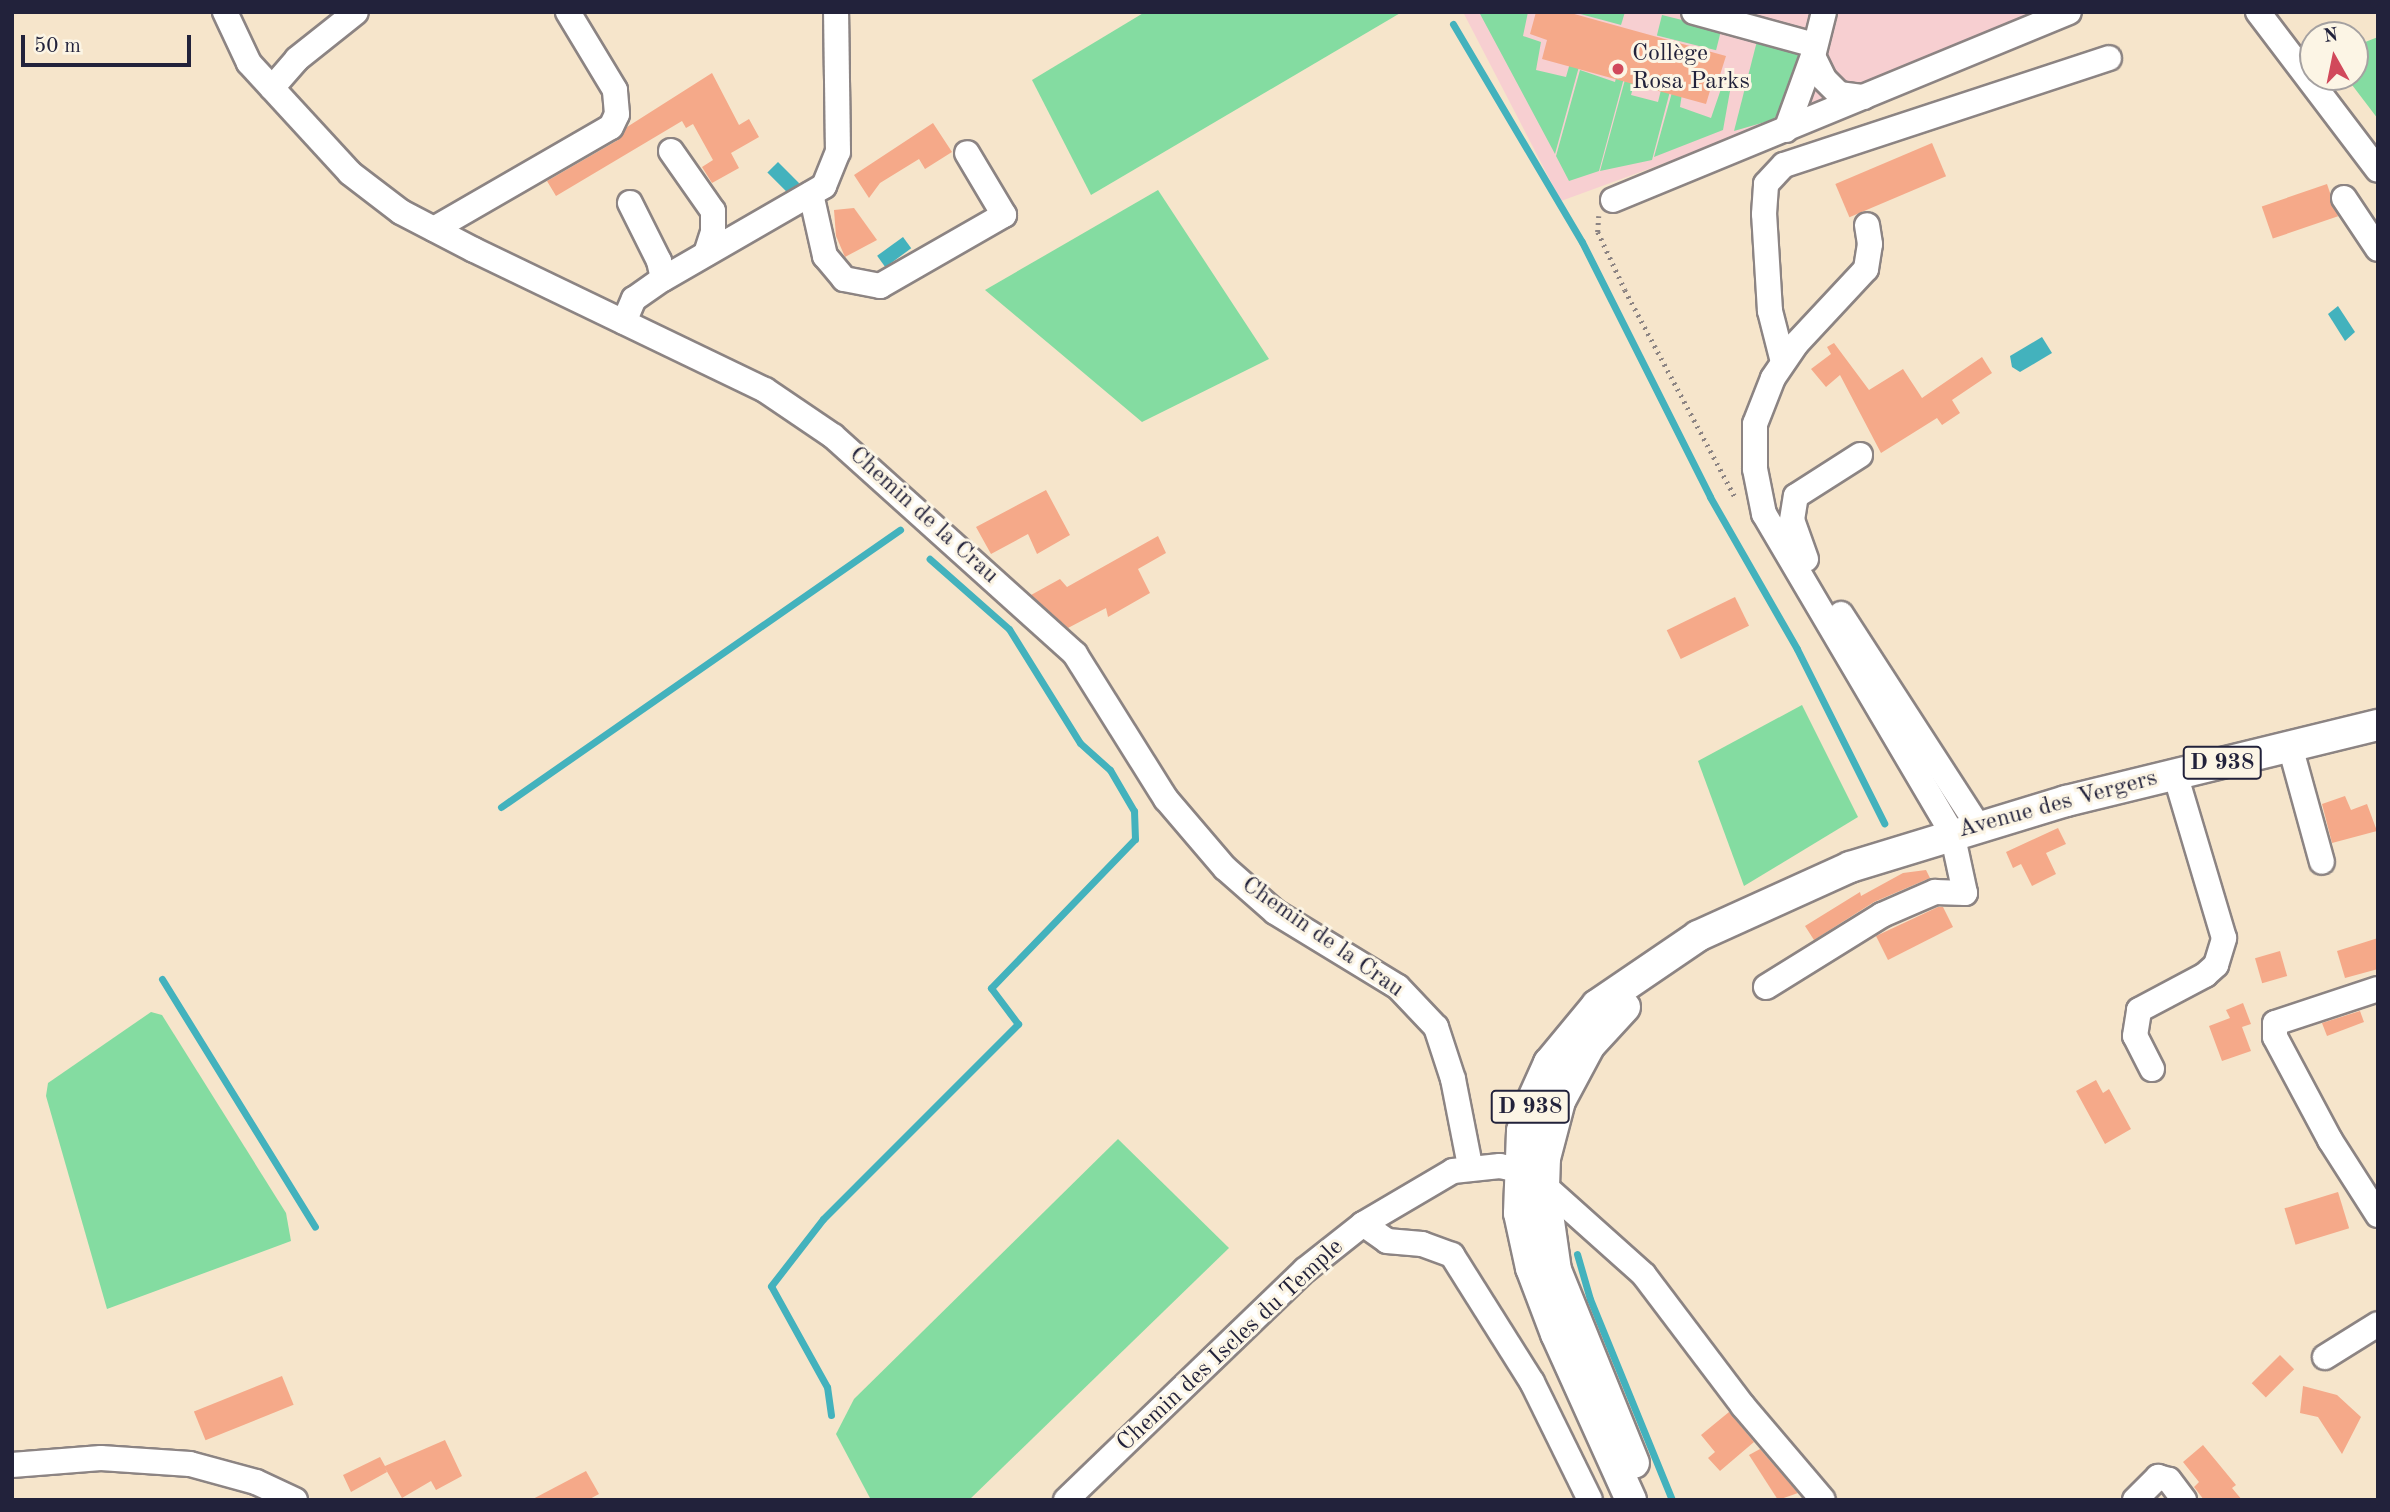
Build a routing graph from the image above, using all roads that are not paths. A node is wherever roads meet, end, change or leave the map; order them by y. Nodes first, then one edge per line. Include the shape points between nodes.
1 (226, 12) edge
2 (356, 12) edge
3 (568, 12) edge
4 (836, 12) edge
5 (1694, 12) edge
6 (1824, 12) edge
7 (2069, 12) edge
8 (2258, 12) edge
9 (1814, 51) junction
10 (2109, 58) dead end
11 (272, 88) junction
12 (1864, 97) junction
13 (1786, 130) junction
14 (671, 151) dead end
15 (967, 153) dead end
16 (2378, 170) edge
17 (811, 194) junction
18 (2344, 198) dead end
19 (1613, 201) dead end
20 (630, 203) dead end
21 (1867, 225) dead end
22 (434, 229) junction
23 (2378, 249) edge
24 (706, 254) junction
25 (663, 279) junction
26 (624, 322) junction
27 (1783, 362) junction
28 (1860, 454) dead end
29 (2378, 725) edge
30 (2290, 746) junction
31 (2175, 774) junction
32 (1965, 830) junction
33 (2322, 862) dead end
34 (1786, 895) junction
35 (1766, 987) dead end
36 (2378, 989) edge
37 (2152, 1069) dead end
38 (1551, 1130) junction
39 (1470, 1167) junction
40 (1520, 1167) junction
41 (1544, 1186) junction
42 (2378, 1214) edge
43 (1363, 1224) junction
44 (2378, 1324) edge
45 (2325, 1357) dead end
46 (12, 1465) edge
47 (295, 1500) edge
48 (1066, 1500) edge
49 (1590, 1500) edge
50 (1631, 1500) edge
51 (1649, 1500) edge
52 (1823, 1500) edge
53 (2135, 1500) edge
54 (2184, 1500) edge

1 - 11 street, Chemin de la Crau via 250,63
2 - 11 street via 298,59
3 - 22 street via 615,90 617,114 611,127
4 - 17 street via 838,152 831,175
5 - 9 street
6 - 9 street
7 - 12 street
8 - 16 street
9 - 12 street via 1824,79 1839,94
9 - 13 street
10 - 27 street via 1784,165 1766,184 1763,214 1770,312
11 - 22 street, Chemin de la Crau via 350,173 401,212
12 - 13 street
13 - 19 street
14 - 24 street via 713,211
15 - 17 street via 1004,215 880,286 844,279 825,256
17 - 24 street
18 - 23 street
20 - 25 street via 659,261
21 - 27 street via 1866,269
22 - 26 street, Chemin de la Crau
24 - 25 street
25 - 26 street via 634,299
26 - 39 street, Chemin de la Crau via 765,390 833,436 1075,654 1166,799 1225,868 1275,912 1398,987 1436,1027 1451,1069
27 - 32 street via 1755,425 1755,469 1765,514
28 - 32 street via 1796,496 1795,537
29 - 30 main road, Avenue des Vergers / D 938
30 - 31 main road, Avenue des Vergers / D 938
30 - 33 street
31 - 32 main road, Avenue des Vergers / D 938
31 - 37 street via 2224,938 2216,965 2205,975 2139,1010 2135,1036
32 - 34 main road, Avenue des Vergers / D 938 via 1850,867
32 - 35 street via 1965,893 1935,892 1882,915
34 - 38 main road, D 938 via 1659,978 1608,1022 1574,1069
34 - 40 main road, D 938 via 1698,936 1597,1005 1549,1063 1522,1131
36 - 42 street via 2275,1023 2275,1037 2290,1068
38 - 40 street
38 - 41 main road, D 938
39 - 40 street, Chemin des Iscles du Temple
39 - 43 street, Chemin des Iscles du Temple via 1437,1177
40 - 41 street
40 - 50 main road, D 938 via 1518,1213 1531,1268
41 - 51 main road, D 938 via 1556,1270
41 - 52 street via 1644,1275 1743,1406
43 - 48 street, Chemin des Iscles du Temple via 1305,1270
43 - 49 street via 1387,1241 1422,1244 1452,1255 1532,1382
44 - 45 street
46 - 47 street via 101,1458 190,1464 256,1482
53 - 54 street via 2158,1477 2169,1480

